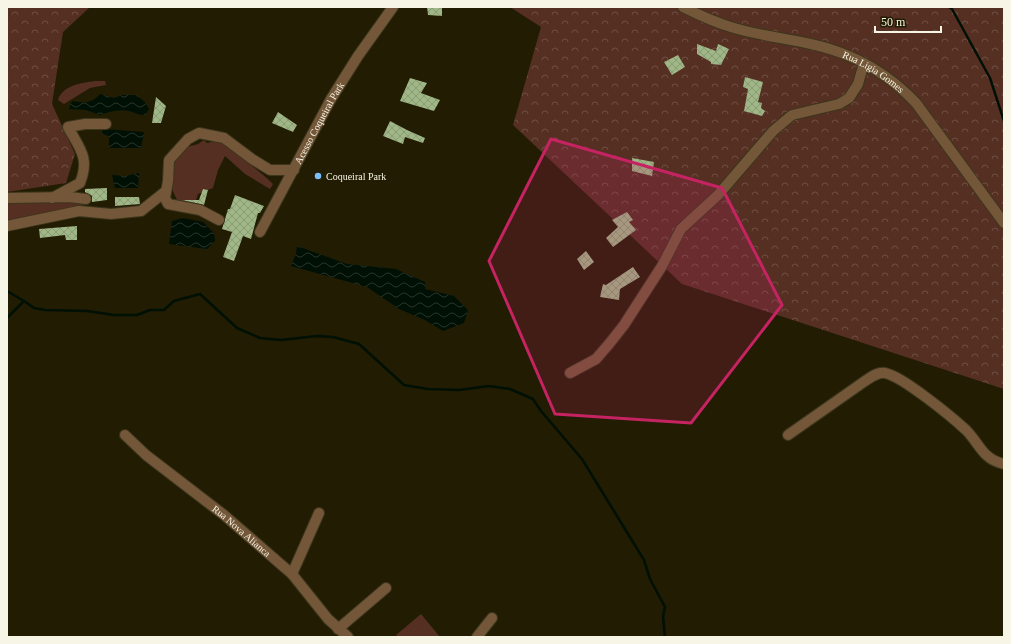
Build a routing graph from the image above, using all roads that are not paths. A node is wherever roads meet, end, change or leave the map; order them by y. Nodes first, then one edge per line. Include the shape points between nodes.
1 (389, 7) edge
2 (393, 7) edge
3 (683, 7) edge
4 (386, 18) junction
5 (864, 63) junction
6 (106, 124) dead end
7 (294, 170) junction
8 (166, 190) junction
9 (7, 198) edge
10 (52, 198) junction
11 (86, 199) dead end
12 (219, 220) dead end
13 (1004, 223) edge
14 (7, 226) edge
15 (260, 232) dead end
16 (570, 373) dead end
17 (125, 435) dead end
18 (788, 435) dead end
19 (1004, 464) edge
20 (318, 513) dead end
21 (292, 574) junction
22 (386, 588) dead end
23 (492, 618) dead end
24 (338, 628) junction
25 (348, 637) edge
26 (477, 637) edge

1 - 4 street, Acesso Coqueiral Park
2 - 4 street, Acesso Coqueiral Park
3 - 5 street, Rua Ligia Gomes via 733,28 826,48
4 - 7 street, Acesso Coqueiral Park via 331,99
5 - 13 street, Rua Ligia Gomes via 901,88 916,103
5 - 16 street via 858,84 849,98 839,104 792,115 773,131 718,195 681,229 651,284 610,344 596,360
6 - 10 street via 68,127 86,162 85,171 80,183
7 - 8 street via 270,170 224,138 199,133 188,139 168,160
7 - 15 street, Acesso Coqueiral Park
8 - 12 street via 165,198 168,204 200,210
8 - 14 street via 141,211 111,214 79,211
9 - 10 street
10 - 11 street
17 - 21 street, Rua Nova Alianca
18 - 19 street via 865,381 876,374 884,373 911,387 964,429 986,456
20 - 21 street
21 - 24 street, Rua Nova Alianca
22 - 24 street
23 - 26 street
24 - 25 street, Rua Nova Alianca

